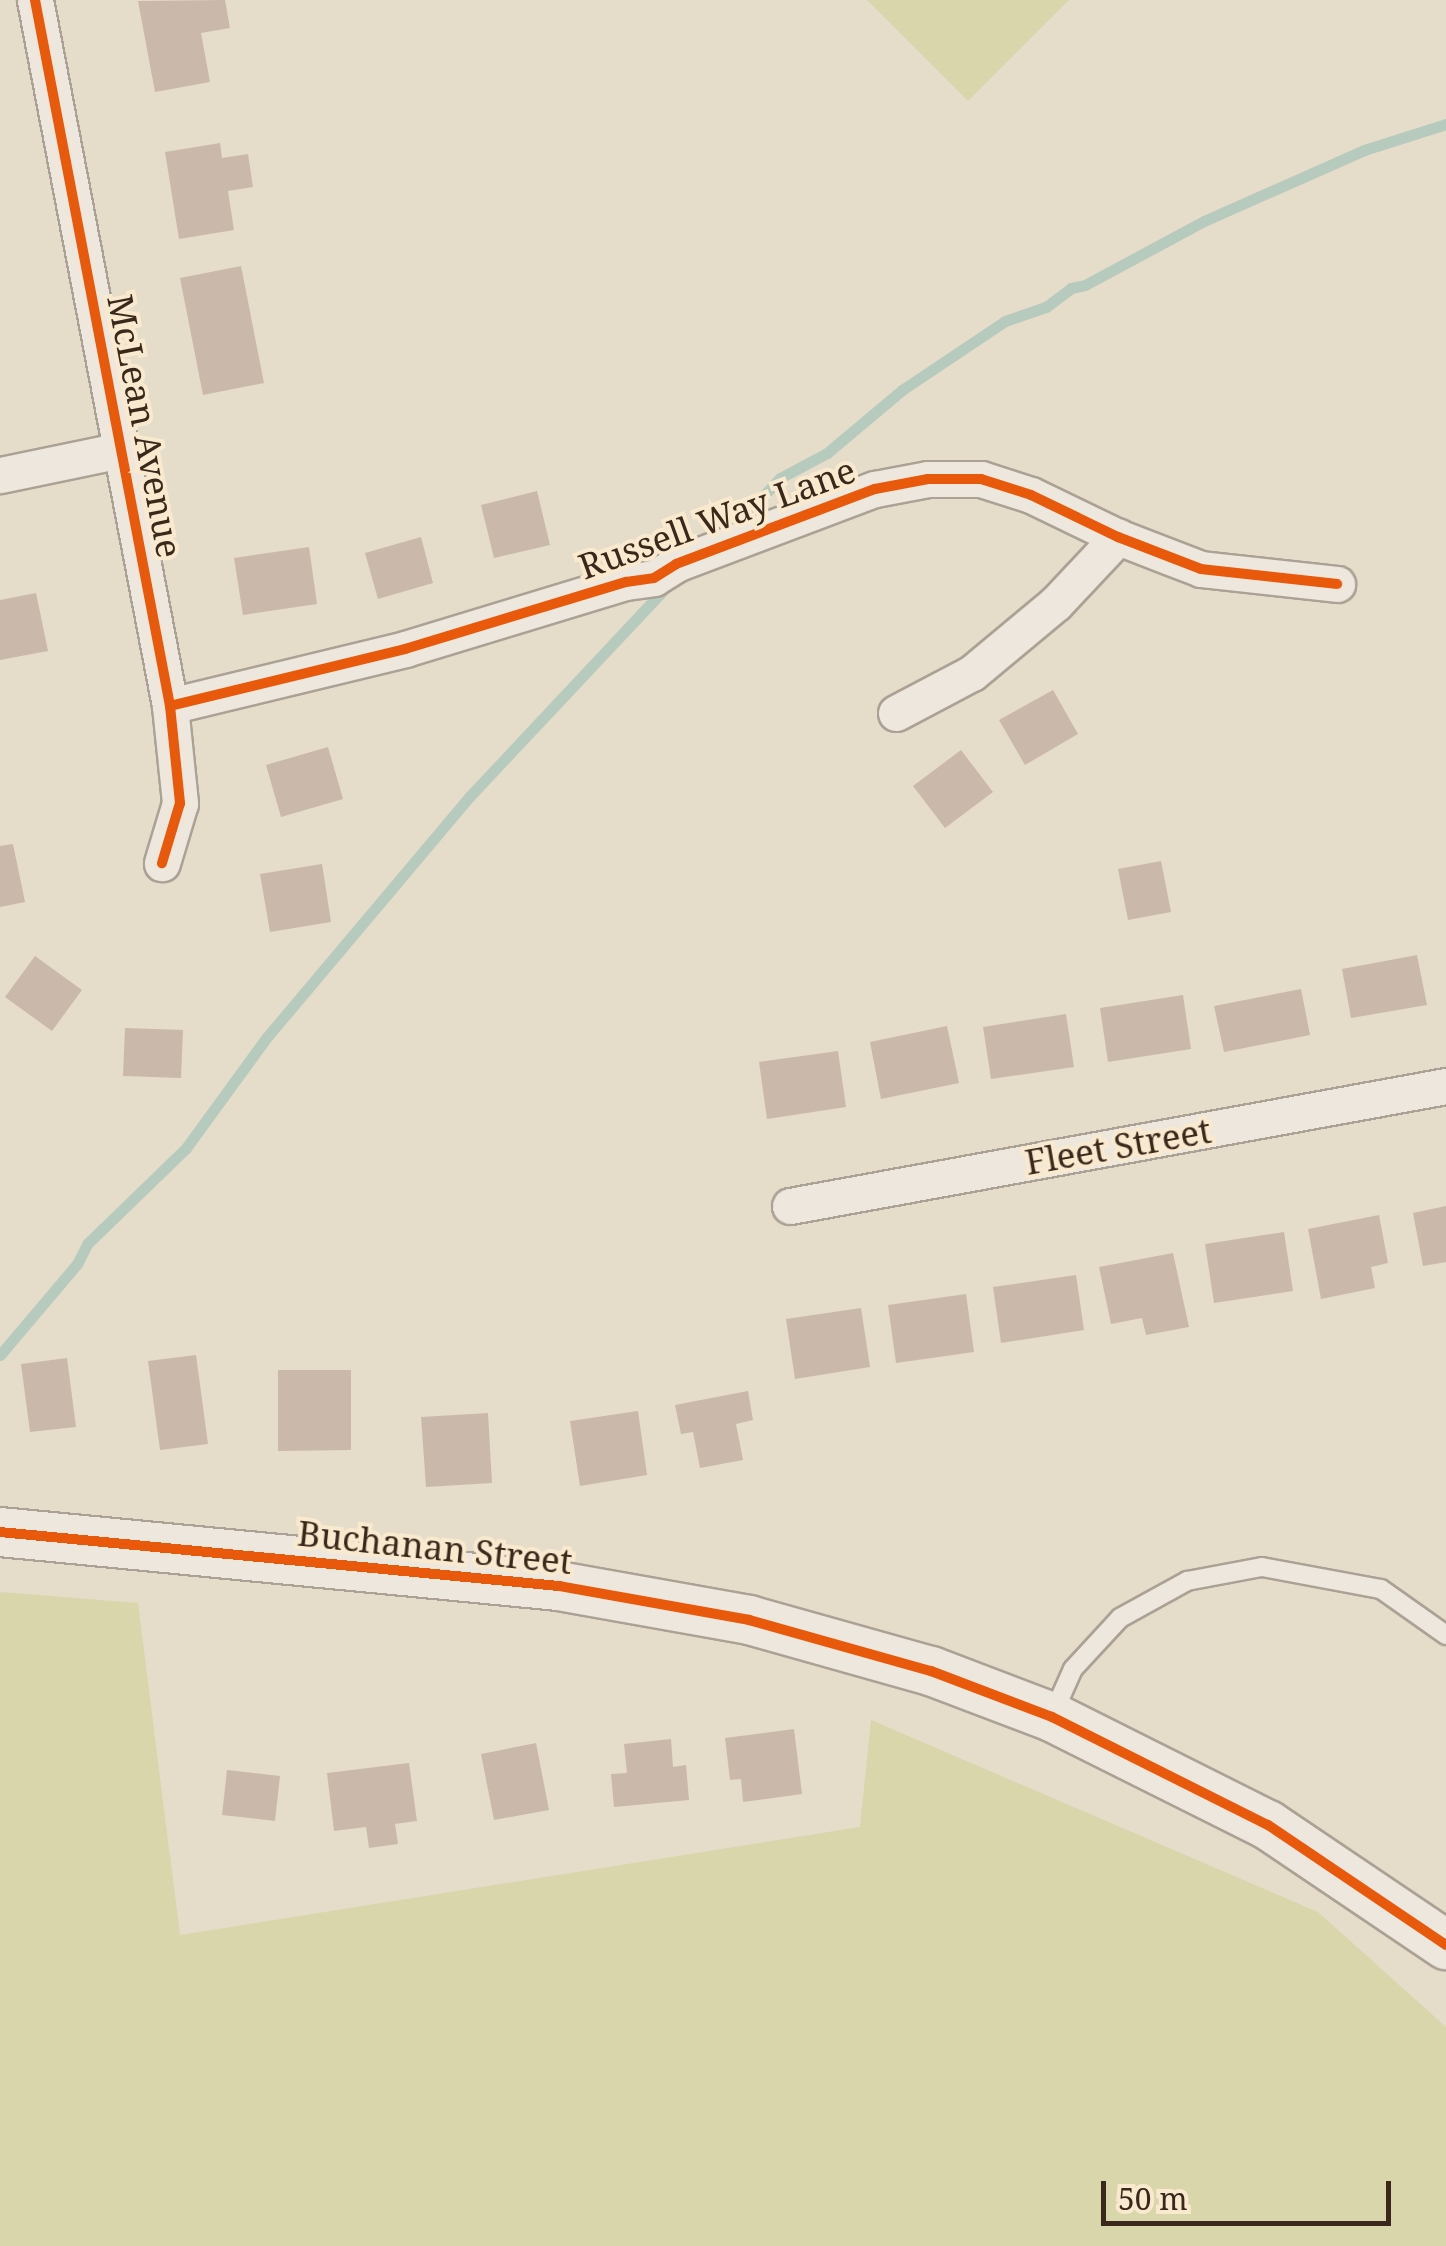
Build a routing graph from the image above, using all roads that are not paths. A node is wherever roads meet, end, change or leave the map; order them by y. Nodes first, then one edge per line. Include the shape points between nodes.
1 (35, 0) edge
2 (121, 450) junction
3 (0, 475) edge
4 (1118, 537) junction
5 (1337, 584) dead end
6 (170, 706) junction
7 (896, 712) dead end
8 (162, 863) dead end
9 (1446, 1086) edge
10 (790, 1206) dead end
11 (0, 1532) edge
12 (1446, 1635) edge
13 (1052, 1717) junction
14 (1446, 1945) edge

1 - 2 street, McLean Avenue
2 - 3 street
2 - 6 street, McLean Avenue
4 - 5 street, Russell Way Lane via 1201,569
4 - 6 street, Russell Way Lane via 981,479 928,479 875,489 654,578
4 - 7 street via 1056,603 972,672
6 - 8 street, McLean Avenue via 180,803
9 - 10 street, Fleet Street
11 - 13 street, Buchanan Street via 559,1586 749,1620 931,1671
12 - 13 lane via 1382,1588 1262,1567 1187,1581 1120,1618 1073,1669
13 - 14 street, Buchanan Street via 1268,1825

